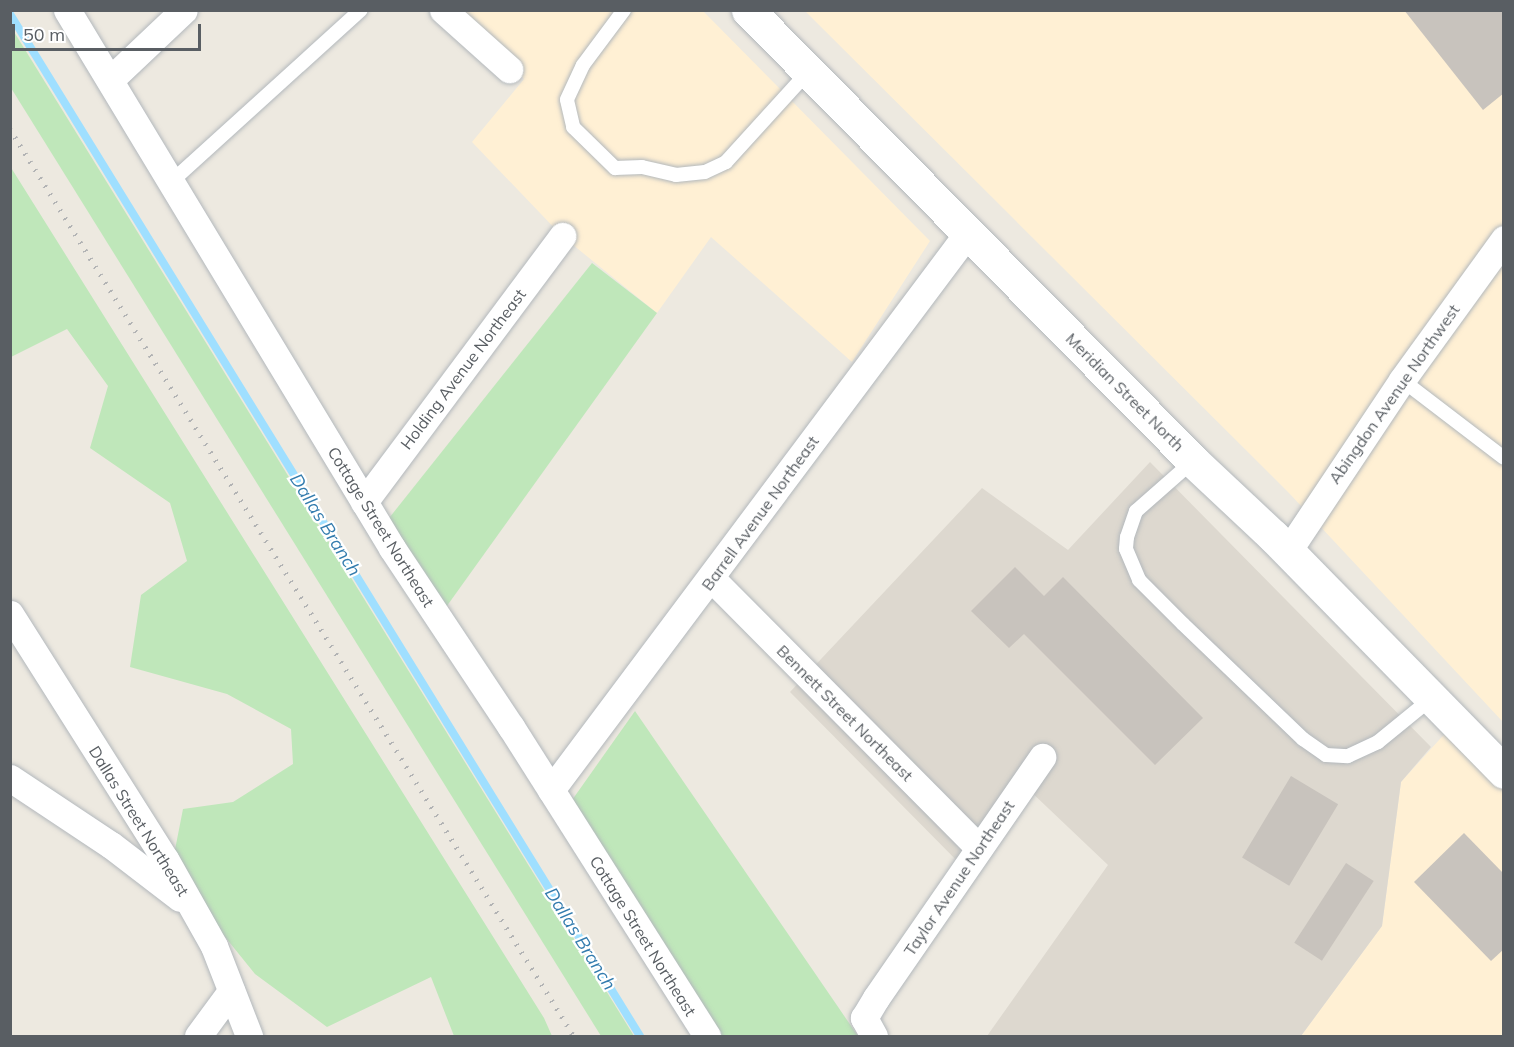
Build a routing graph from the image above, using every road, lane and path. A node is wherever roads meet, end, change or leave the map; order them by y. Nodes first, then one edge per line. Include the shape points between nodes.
1 (67, 10) edge
2 (184, 10) edge
3 (361, 10) edge
4 (443, 10) edge
5 (624, 10) edge
6 (748, 10) edge
7 (509, 69) dead end
8 (808, 72) junction
9 (111, 79) junction
10 (171, 182) junction
11 (967, 234) junction
12 (562, 236) dead end
13 (1503, 239) edge
14 (1402, 381) junction
15 (1503, 458) edge
16 (1193, 461) junction
17 (364, 502) junction
18 (1288, 551) junction
19 (712, 579) junction
20 (10, 614) edge
21 (1432, 698) junction
22 (1042, 757) dead end
23 (1503, 772) edge
24 (10, 778) edge
25 (551, 790) junction
26 (979, 848) junction
27 (191, 906) junction
28 (231, 991) junction
29 (198, 1036) edge
30 (249, 1036) edge
31 (707, 1036) edge
32 (874, 1036) edge

1 - 9 street, Cottage Street Northeast
2 - 9 street
3 - 10 lane
4 - 7 street
5 - 8 lane via 583,65 567,99 573,127 615,168 642,167 676,176 705,172 726,162
6 - 8 street, Meridian Street North
8 - 11 street, Meridian Street North
9 - 10 street, Cottage Street Northeast
10 - 17 street, Cottage Street Northeast
11 - 16 street, Meridian Street North
11 - 19 street, Barrell Avenue Northeast
12 - 17 street, Holding Avenue Northeast
13 - 14 street, Abingdon Avenue Northwest
14 - 15 lane
14 - 18 street, Abingdon Avenue Northwest
16 - 18 street, Meridian Street North
16 - 21 lane via 1136,511 1127,537 1130,563 1140,580 1176,616 1303,739 1326,755 1348,756 1378,742
17 - 25 street, Cottage Street Northeast
18 - 21 street, Meridian Street North
19 - 25 street, Barrell Avenue Northeast
19 - 26 street, Bennett Street Northeast
20 - 27 street, Dallas Street Northeast
21 - 23 street, Meridian Street North
22 - 26 street, Taylor Avenue Northeast
24 - 27 street via 111,845
25 - 31 street, Cottage Street Northeast
26 - 32 street, Taylor Avenue Northeast via 864,1018
27 - 28 street, Dallas Street Northeast via 214,946
28 - 29 street
28 - 30 street, Dallas Street Northeast

